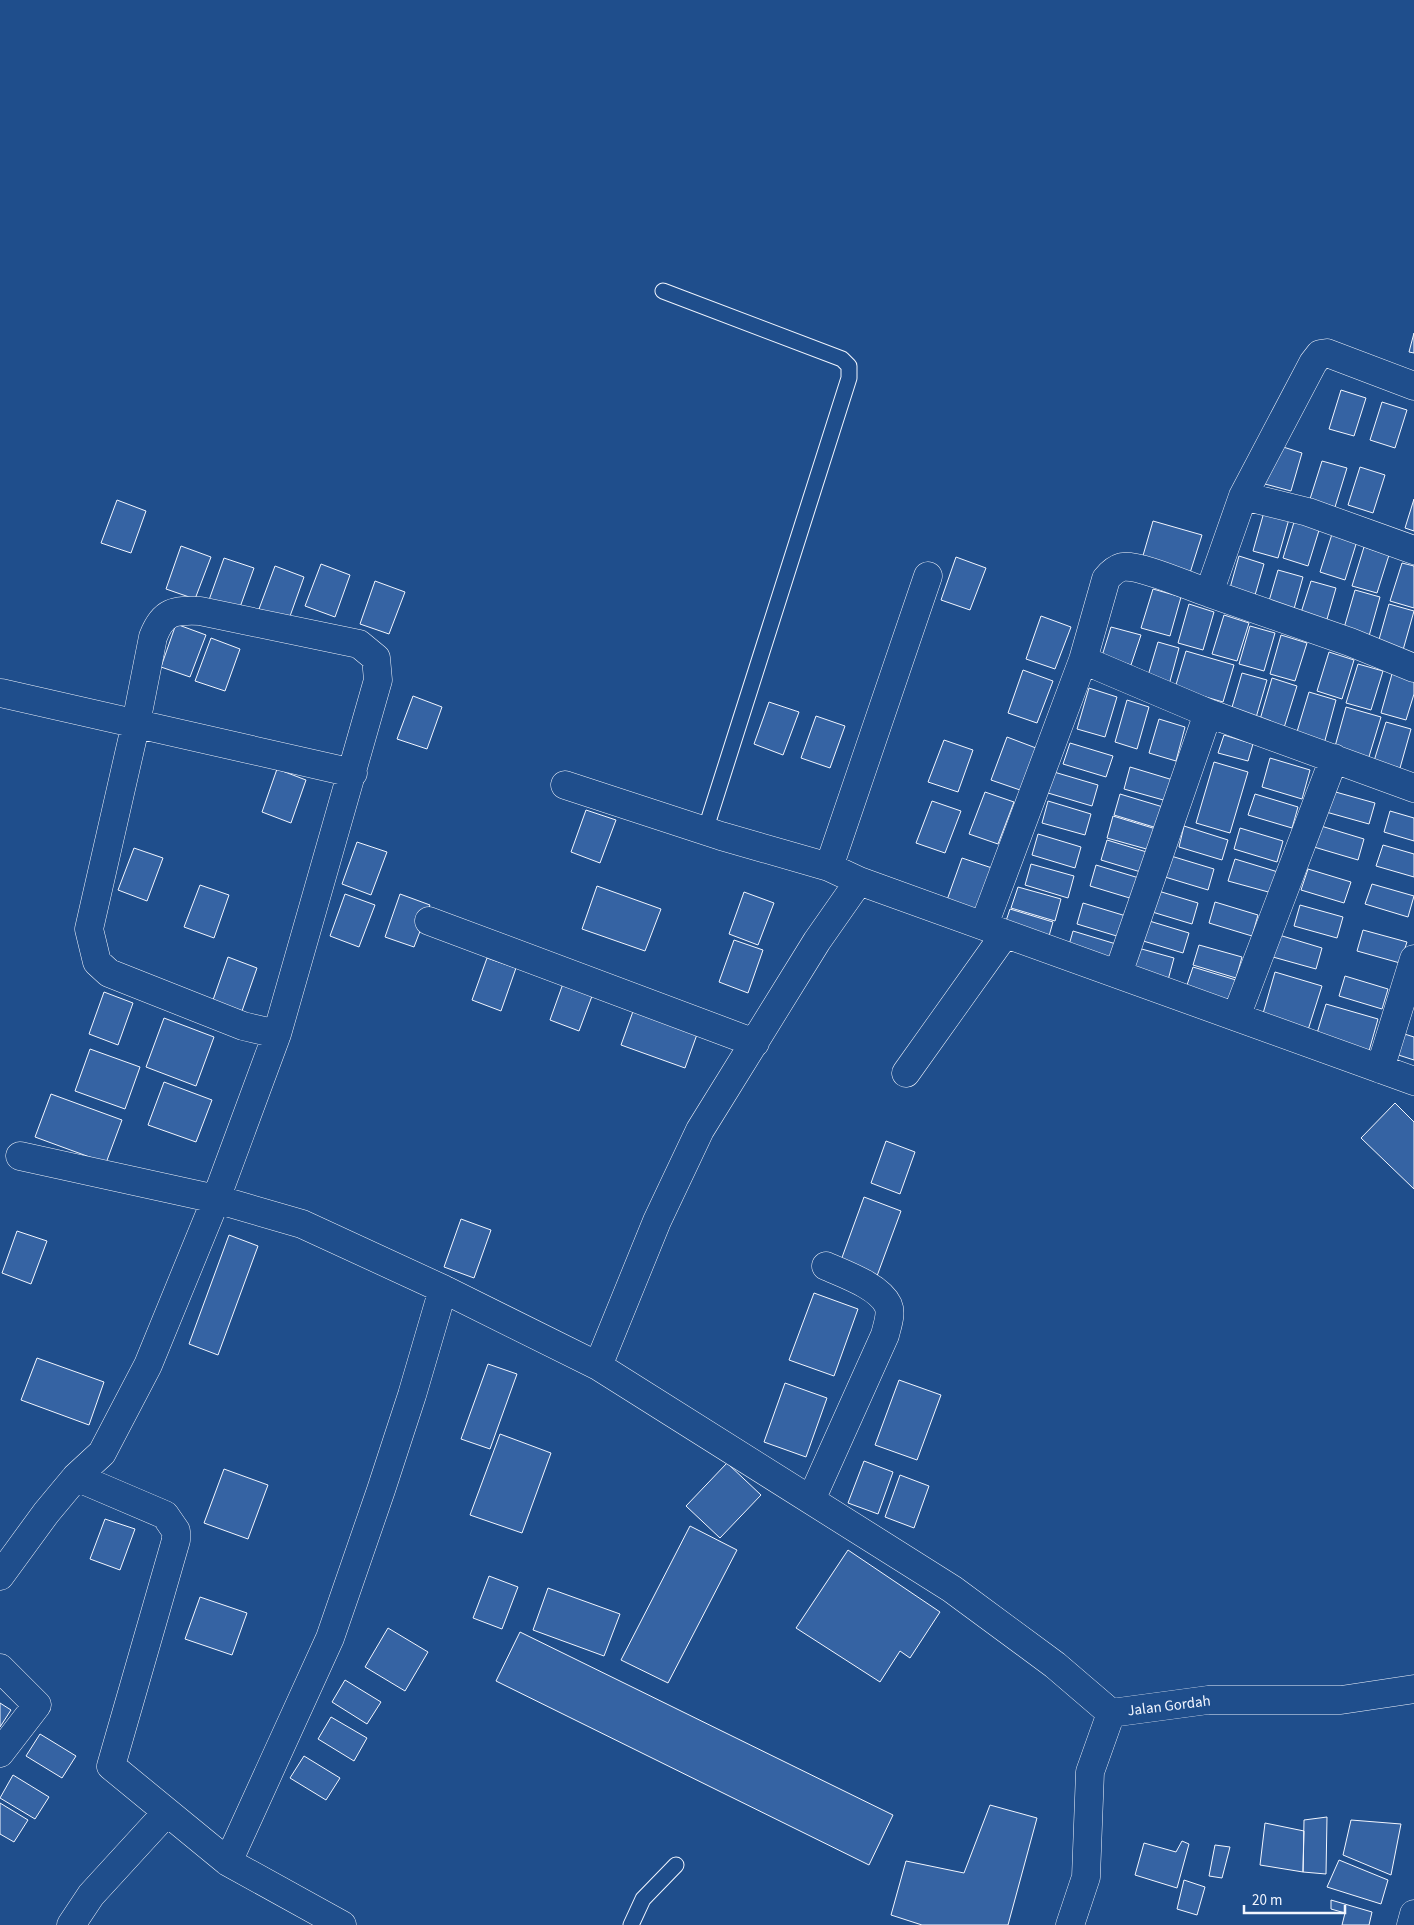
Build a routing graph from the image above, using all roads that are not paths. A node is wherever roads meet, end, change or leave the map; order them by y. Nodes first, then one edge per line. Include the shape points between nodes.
1 (663, 291) dead end
2 (1414, 386) edge
3 (1243, 496) junction
4 (1414, 550) edge
5 (928, 576) dead end
6 (1209, 593) junction
7 (1083, 660) junction
8 (1414, 668) edge
9 (1, 692) edge
10 (1208, 713) junction
11 (136, 723) junction
12 (1334, 758) junction
13 (353, 773) junction
14 (565, 785) dead end
15 (1414, 788) edge
16 (705, 831) junction
17 (829, 867) junction
18 (859, 881) junction
19 (429, 921) dead end
20 (994, 929) junction
21 (1414, 959) edge
22 (1118, 974) junction
23 (1236, 1017) junction
24 (277, 1034) junction
25 (755, 1043) junction
26 (1380, 1069) junction
27 (906, 1073) dead end
28 (1414, 1081) edge
29 (20, 1156) dead end
30 (216, 1200) junction
31 (826, 1266) dead end
32 (443, 1290) junction
33 (598, 1366) junction
34 (76, 1477) junction
35 (811, 1500) junction
36 (0, 1576) edge
37 (0, 1668) edge
38 (1414, 1689) edge
39 (1111, 1713) junction
40 (0, 1754) edge
41 (167, 1812) junction
42 (228, 1862) junction
43 (676, 1865) dead end
44 (1414, 1914) edge
45 (71, 1925) edge
46 (342, 1925) edge
47 (631, 1925) edge
48 (1070, 1925) edge
49 (1411, 1925) edge

1 - 16 lane via 842,360 849,366 849,378
2 - 3 street via 1327,353 1320,354
3 - 4 street via 1308,512
3 - 6 street
5 - 17 street
6 - 7 street via 1144,570 1122,567 1110,573
6 - 8 street
7 - 10 street
7 - 20 street
9 - 11 street
10 - 12 street
10 - 22 street
11 - 13 street
11 - 13 street via 153,636 167,614 183,610 200,611 359,644 376,658 378,680
11 - 24 street via 89,929 97,962 118,977 243,1026
12 - 15 street
12 - 23 street
13 - 24 street
14 - 16 street
16 - 17 street
17 - 18 street
18 - 20 street
18 - 25 street via 817,941
19 - 25 street
20 - 22 street
20 - 27 street
21 - 26 street
22 - 23 street
23 - 26 street
24 - 30 street
25 - 33 street via 700,1130
26 - 28 street
29 - 30 street
30 - 32 street via 302,1224
30 - 34 street via 148,1365 102,1453
31 - 35 street via 869,1285 887,1304 889,1316 885,1335
32 - 33 street
32 - 42 street via 382,1490 330,1638
33 - 35 street
34 - 36 street
34 - 41 street via 166,1515 176,1531 174,1549 111,1766
35 - 39 street via 952,1589 1055,1665
37 - 40 street via 37,1704
38 - 39 street, Jalan Gordah via 1341,1700 1208,1700
39 - 48 street, Jalan Gordah via 1090,1772 1086,1877
41 - 42 street
41 - 45 street via 91,1895
42 - 46 street
43 - 47 lane via 643,1899
44 - 49 street

